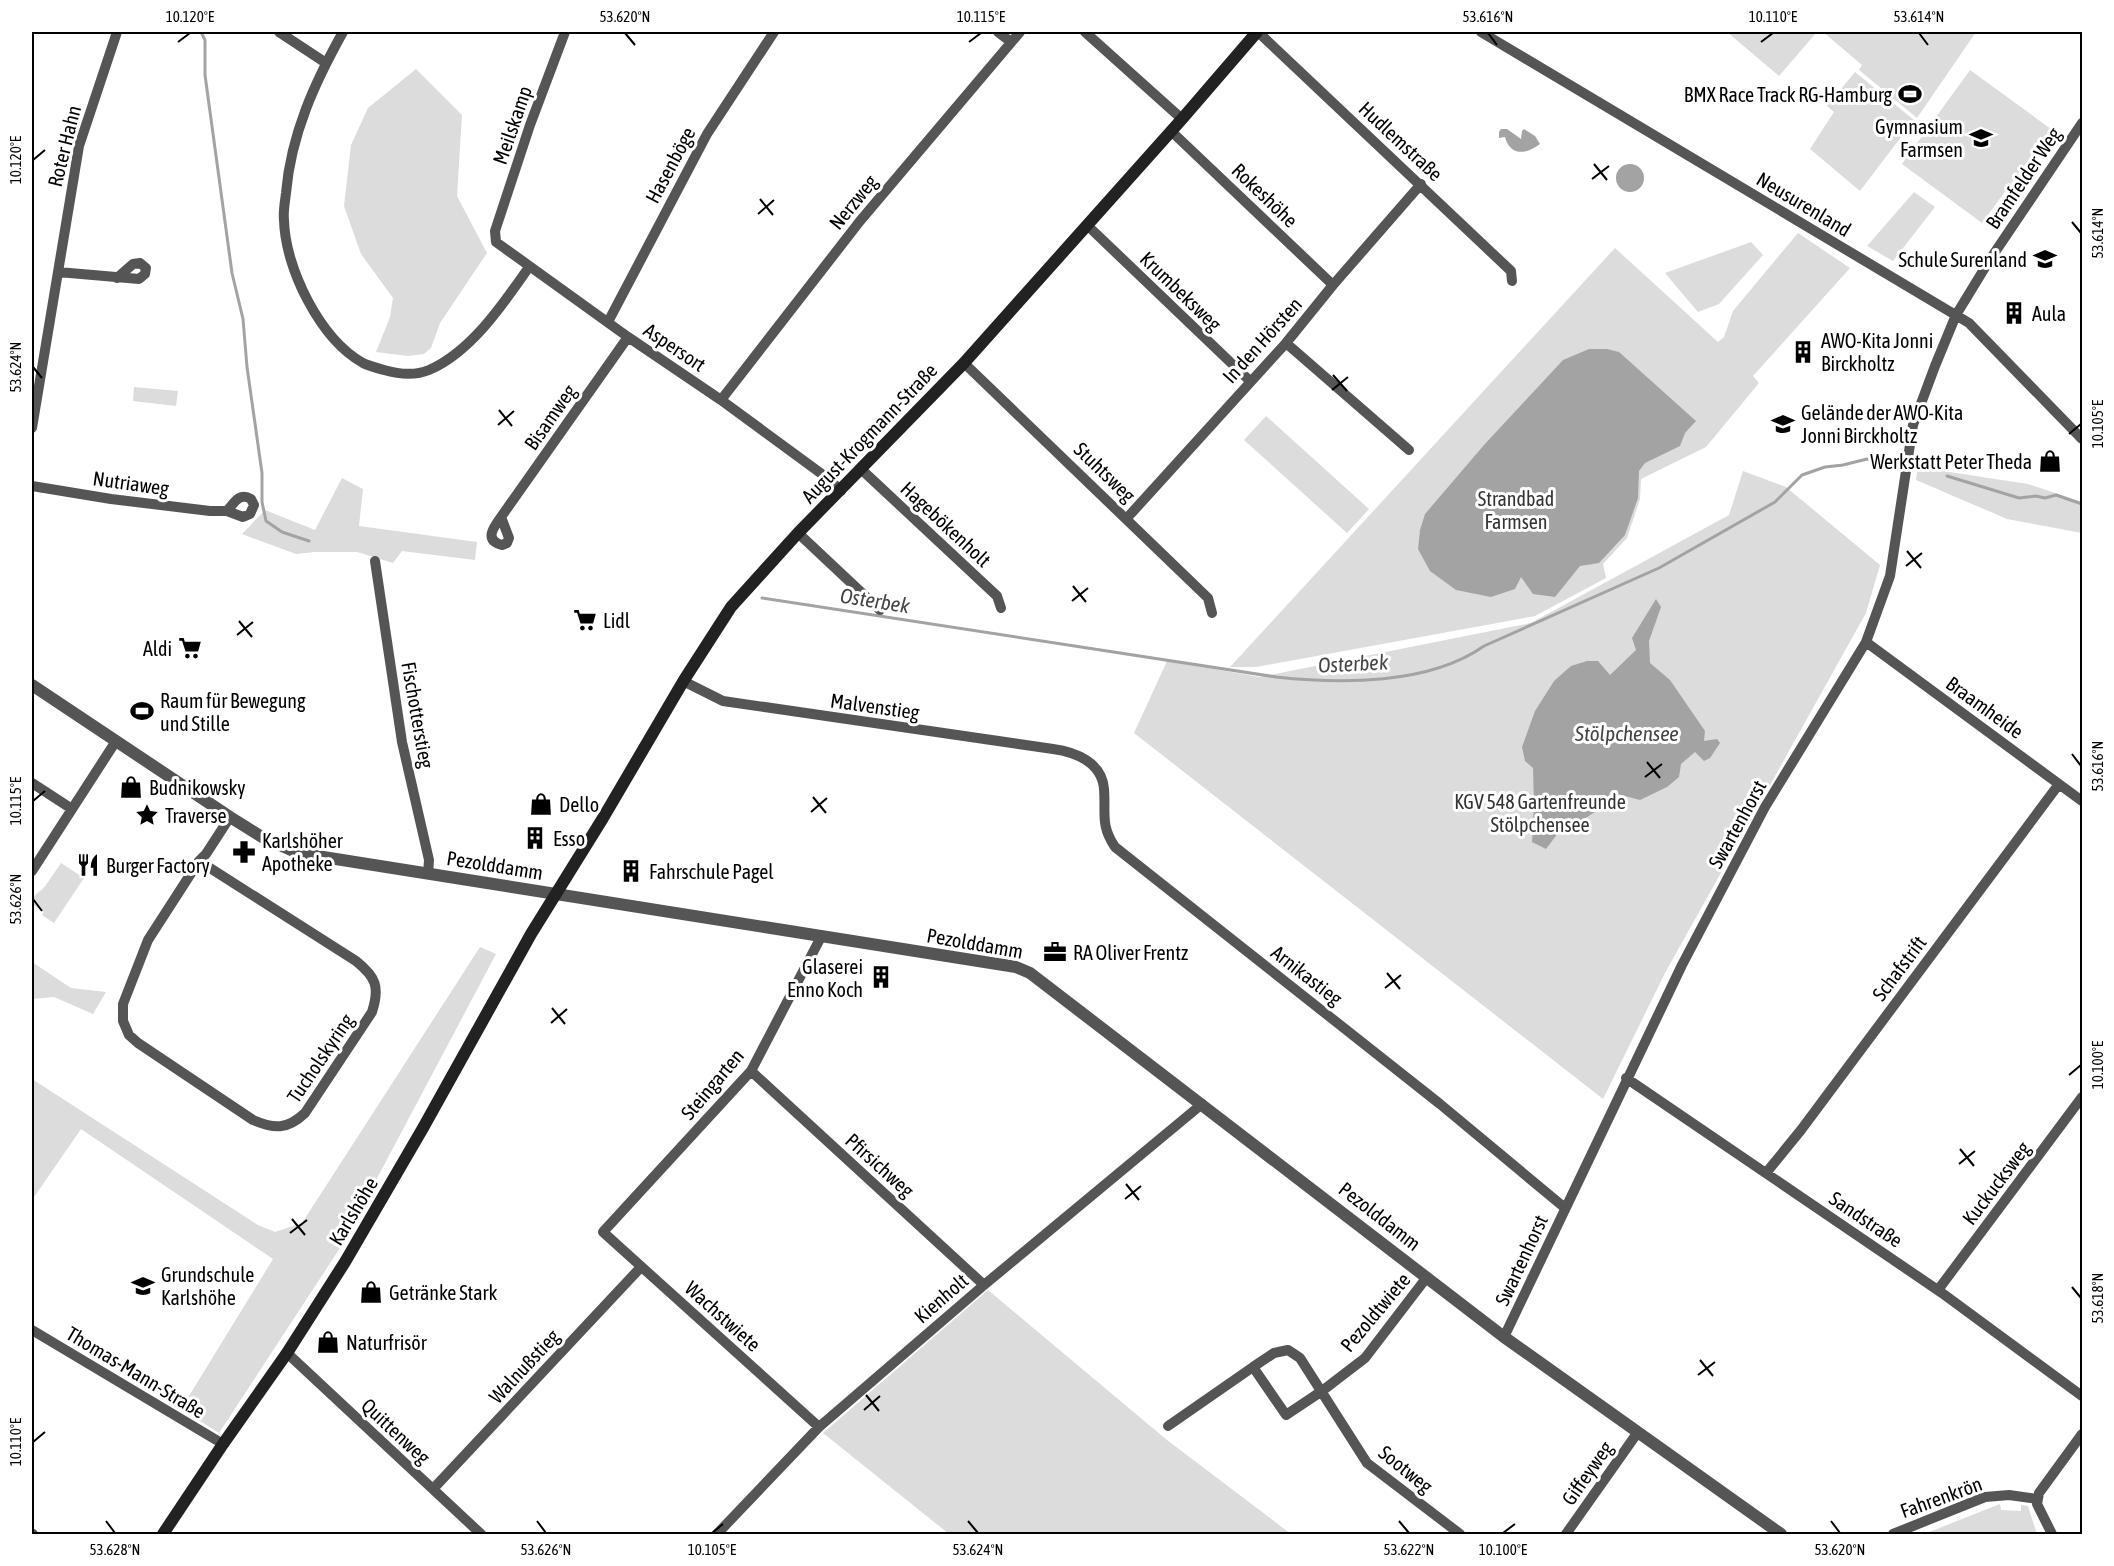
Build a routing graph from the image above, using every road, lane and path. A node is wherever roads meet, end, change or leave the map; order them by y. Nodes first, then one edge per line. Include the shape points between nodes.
1 (117, 32) edge
2 (279, 32) edge
3 (343, 32) edge
4 (565, 32) edge
5 (774, 32) edge
6 (998, 32) edge
7 (1020, 32) edge
8 (1085, 32) edge
9 (1257, 32) edge
10 (1481, 32) edge
11 (1011, 42) junction
12 (326, 63) junction
13 (1182, 119) junction
14 (2082, 123) edge
15 (1171, 131) junction
16 (1421, 184) junction
17 (1088, 226) junction
18 (495, 231) joint
19 (529, 267) junction
20 (58, 272) junction
21 (117, 278) dead end
22 (1512, 281) dead end
23 (1333, 285) junction
24 (1956, 315) junction
25 (608, 322) junction
26 (628, 337) junction
27 (1286, 343) junction
28 (964, 363) junction
29 (1250, 381) junction
30 (36, 382) edge
31 (721, 400) junction
32 (32, 428) edge
33 (2082, 439) edge
34 (1409, 450) dead end
35 (862, 470) junction
36 (32, 486) edge
37 (841, 491) junction
38 (227, 511) dead end
39 (501, 517) dead end
40 (1127, 518) junction
41 (798, 533) junction
42 (375, 561) dead end
43 (1001, 608) dead end
44 (880, 610) dead end
45 (1212, 613) dead end
46 (1866, 642) junction
47 (683, 681) junction
48 (32, 685) edge
49 (116, 741) junction
50 (1066, 751) joint
51 (32, 783) edge
52 (2059, 784) junction
53 (2082, 801) edge
54 (72, 809) junction
55 (230, 817) junction
56 (199, 861) junction
57 (32, 871) edge
58 (428, 874) junction
59 (556, 894) junction
60 (821, 937) junction
61 (752, 1071) junction
62 (1626, 1078) junction
63 (2082, 1097) edge
64 (1202, 1104) junction
65 (1766, 1173) junction
66 (1565, 1208) junction
67 (603, 1232) joint
68 (641, 1267) junction
69 (1427, 1277) junction
70 (984, 1285) junction
71 (1938, 1290) junction
72 (32, 1330) edge
73 (1504, 1337) junction
74 (287, 1353) junction
75 (1253, 1367) junction
76 (1322, 1391) junction
77 (2082, 1396) edge
78 (1168, 1426) dead end
79 (819, 1427) junction
80 (1638, 1432) junction
81 (2082, 1434) edge
82 (223, 1444) junction
83 (433, 1489) junction
84 (2037, 1498) junction
85 (163, 1534) edge
86 (481, 1534) edge
87 (717, 1534) edge
88 (1460, 1534) edge
89 (1566, 1534) edge
90 (1781, 1534) edge
91 (1893, 1534) edge
92 (2052, 1534) edge

1 - 20 street, Roter Hahn via 79,146
2 - 12 street
3 - 12 street
4 - 18 street, Meilskamp
5 - 25 street, Hasenböge via 706,134
6 - 11 street
7 - 11 street, Nerzweg
8 - 13 street
9 - 13 main road, August-Krogmann-Straße
9 - 16 street, Hudlemstraße
10 - 24 street, Neusurenland
11 - 31 street, Nerzweg via 860,221
12 - 19 street via 298,127 288,166 284,221 292,267 329,333 363,363 393,373 429,370 477,334
13 - 15 main road, August-Krogmann-Straße
14 - 24 street, Bramfelder Weg
15 - 17 main road, August-Krogmann-Straße
15 - 23 street, Rokeshöhe
16 - 22 street, Hudlemstraße via 1511,271
16 - 23 street, In den Hörsten
17 - 28 main road, August-Krogmann-Straße
17 - 29 street, Krumbeksweg
18 - 19 street, Aspersort via 496,242
19 - 25 street, Aspersort
20 - 21 street
20 - 30 street, Roter Hahn
23 - 27 street, In den Hörsten
24 - 33 street, Neusurenland via 1969,323
24 - 46 street, Swartenhorst via 1913,426 1890,576
25 - 26 street, Aspersort
26 - 31 street, Aspersort
26 - 39 street, Bisamweg
27 - 29 street, In den Hörsten
27 - 34 street
28 - 35 main road, August-Krogmann-Straße
28 - 40 street, Stuhtsweg
29 - 40 street, In den Hörsten
30 - 32 street, Roter Hahn
31 - 37 street, Aspersort
35 - 37 main road, August-Krogmann-Straße
35 - 43 street, Hagebökenholt via 997,596
36 - 38 street, Nutriaweg
37 - 41 main road, August-Krogmann-Straße
40 - 45 street, Stuhtsweg via 1208,598
41 - 44 street
41 - 47 main road, August-Krogmann-Straße via 731,607
42 - 58 street, Fischotterstieg via 402,742 429,860
46 - 52 street, Braamheide
46 - 62 street, Swartenhorst via 1765,807
47 - 50 street, Malvenstieg via 723,701
47 - 59 main road, August-Krogmann-Straße
48 - 49 street, Pezolddamm
49 - 54 street
49 - 55 street, Pezolddamm
50 - 66 street, Arnikastieg via 1084,758 1097,771 1104,786 1103,819 1115,847
51 - 54 street
52 - 53 street, Braamheide
52 - 65 street, Schafstrift
54 - 57 street
55 - 56 street, Tucholskyring
55 - 58 street, Pezolddamm via 298,853
56 - 56 street, Tucholskyring via 148,940 123,1004 123,1021 129,1035 165,1062 253,1120 282,1127 296,1122 305,1113 372,1012 376,982 356,961
58 - 59 street, Pezolddamm
59 - 60 street, Pezolddamm
59 - 74 main road, Karlshöhe via 366,1227
60 - 61 street, Steingarten
60 - 64 street, Pezolddamm via 1016,967 1030,973
61 - 67 street, Steingarten
61 - 70 street, Pfirsichweg
62 - 65 street, Sandstraße
62 - 66 street, Swartenhorst
63 - 71 street, Kuckucksweg
64 - 69 street, Pezolddamm
64 - 70 street, Kienholt
65 - 71 street, Sandstraße
66 - 73 street, Swartenhorst
67 - 68 street, Wachstwiete
68 - 79 street, Wachstwiete
68 - 83 street, Walnußstieg
69 - 73 street, Pezolddamm
69 - 76 street, Pezoldtwiete via 1365,1358
70 - 79 street, Kienholt
71 - 77 street, Sandstraße
72 - 82 street, Thomas-Mann-Straße
73 - 80 street, Pezolddamm
74 - 82 main road, Karlshöhe
74 - 83 street, Quittenweg
75 - 76 street via 1274,1353 1288,1350 1300,1359
75 - 76 street, Pezoldtwiete via 1286,1415
75 - 78 street
76 - 88 street, Sootweg via 1367,1463
79 - 87 street, Kienholt
80 - 89 street, Giffeyweg
80 - 90 street, Pezolddamm
81 - 84 street
82 - 85 main road, Karlshöhe
83 - 86 street, Quittenweg
84 - 91 street, Fahrenkrön via 1985,1497
84 - 92 street

